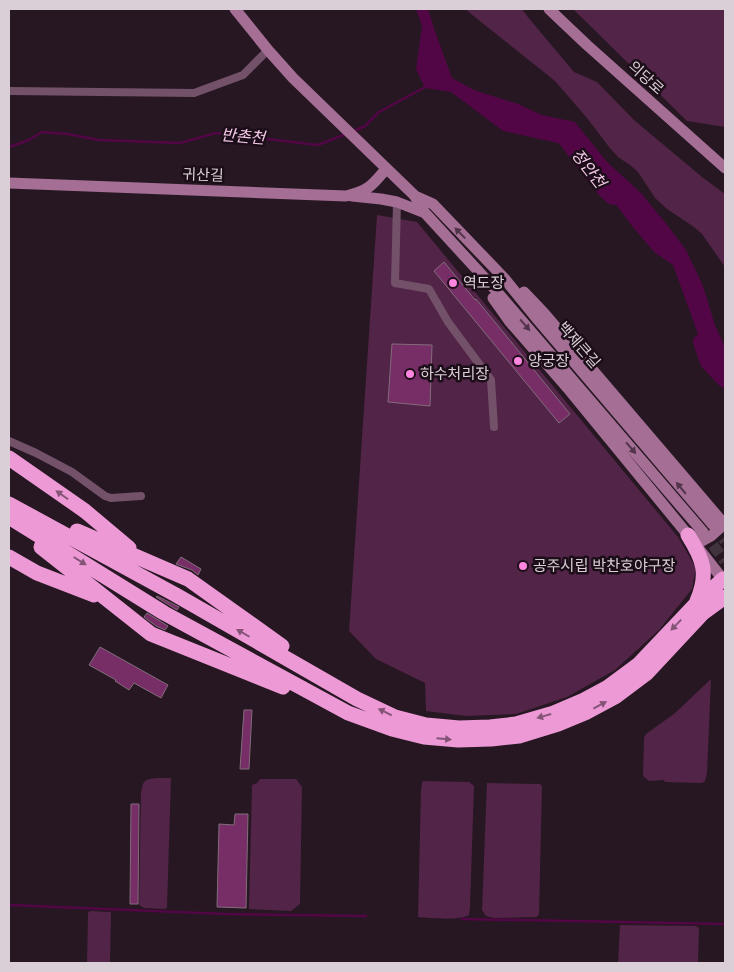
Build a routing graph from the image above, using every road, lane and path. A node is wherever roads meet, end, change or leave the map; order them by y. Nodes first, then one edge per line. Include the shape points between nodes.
1 (236, 9) edge
2 (549, 9) edge
3 (268, 50) junction
4 (9, 91) edge
5 (725, 168) edge
6 (386, 169) junction
7 (9, 183) edge
8 (414, 195) junction
9 (346, 196) junction
10 (397, 202) junction
11 (425, 213) junction
12 (480, 254) junction
13 (472, 265) junction
14 (494, 427) dead end
15 (9, 441) edge
16 (9, 458) edge
17 (141, 496) dead end
18 (9, 503) edge
19 (715, 512) junction
20 (9, 517) edge
21 (9, 521) edge
22 (725, 521) tunnel mouth
23 (725, 525) tunnel mouth
24 (688, 535) junction
25 (9, 557) edge
26 (141, 559) junction
27 (724, 579) edge
28 (725, 596) edge
29 (108, 600) junction
30 (699, 609) junction
31 (725, 610) edge
32 (357, 699) junction
33 (348, 713) junction

1 - 3 main road
2 - 5 main road, 의당로
3 - 4 street via 243,75 194,93
3 - 6 main road, 백제큰길
6 - 8 main road, 백제큰길
6 - 9 main road, 귀산길 via 371,187
7 - 9 main road, 귀산길
8 - 11 main road, 백제큰길
12 -> 8 main road, 백제큰길 via 433,204
9 - 10 main road
10 - 11 main road
10 - 14 street via 395,283 429,289 448,322 491,380
11 - 13 main road, 백제큰길
13 -> 12 main road, 백제큰길 via 708,529 504,278
12 - 19 main road via 508,275 544,313
13 - 24 main road via 510,322
15 - 17 street via 72,472 105,496
26 -> 16 highway via 85,511
18 - 26 highway
32 -> 18 highway
19 - 22 main road
19 - 23 main road
19 - 24 main road via 721,523 715,533 702,541
20 -> 33 highway via 164,614
21 - 29 highway
24 - 27 main road
24 - 30 highway via 704,568
25 - 29 highway via 37,572
26 - 32 highway via 188,579
27 - 30 highway
28 - 30 highway
29 - 33 highway via 151,634
30 - 31 highway
30 -> 32 highway via 639,664 608,687 554,713 516,724 459,728 426,725 395,717
33 -> 30 highway via 424,737 458,740 519,736 558,724 615,697 647,673

